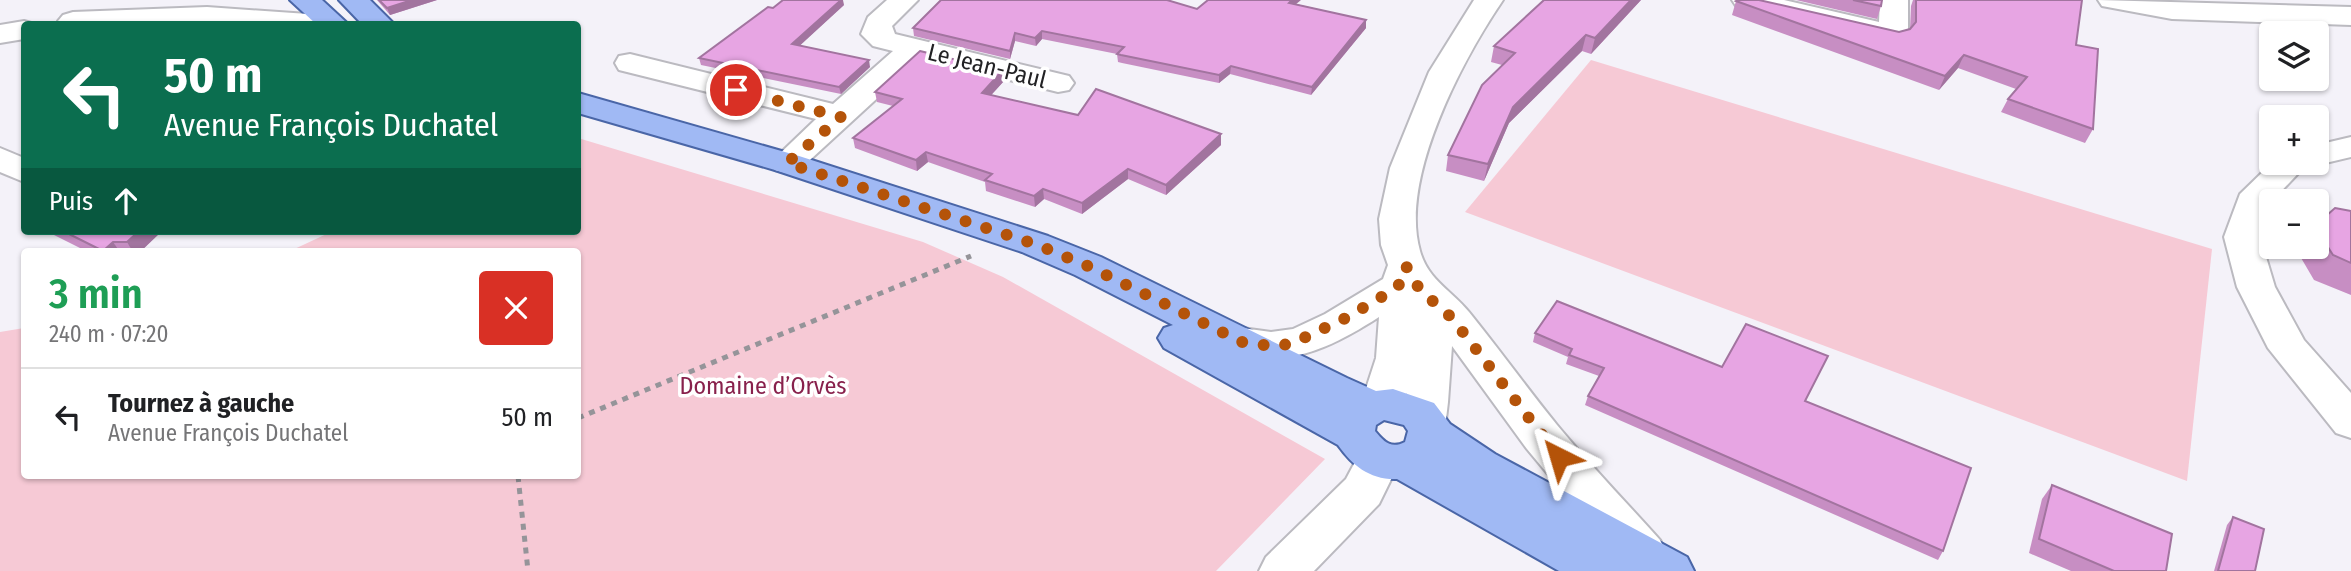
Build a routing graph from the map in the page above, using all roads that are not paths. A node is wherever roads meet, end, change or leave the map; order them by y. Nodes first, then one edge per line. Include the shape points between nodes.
1 (135, 0) edge
2 (353, 0) edge
3 (904, 0) edge
4 (1486, 0) edge
5 (1746, 0) edge
6 (1894, 0) edge
7 (2112, 0) edge
8 (312, 7) edge
9 (196, 8) edge
10 (2351, 16) edge
11 (69, 21) edge
12 (81, 21) edge
13 (329, 21) edge
14 (376, 21) edge
15 (21, 30) edge
16 (0, 34) edge
17 (915, 48) junction
18 (630, 63) dead end
19 (1058, 83) dead end
20 (581, 104) edge
21 (841, 117) junction
22 (2351, 147) edge
23 (2329, 152) edge
24 (0, 158) edge
25 (787, 163) junction
26 (21, 170) edge
27 (2278, 175) edge
28 (910, 205) junction
29 (1408, 281) junction
30 (1242, 342) junction
31 (2351, 422) edge
32 (1392, 431) junction
33 (1639, 566) edge
34 (1283, 571) edge

1 - 11 street
2 - 14 main road
3 - 17 street, Le Jean-Paul via 878,23 876,34
4 - 29 street via 1445,67 1405,177 1397,218
5 - 6 street via 1893,34
7 - 10 street via 2172,10
8 - 9 street via 240,17
8 - 13 main road
9 - 12 street
15 - 16 street
17 - 19 street, Le Jean-Paul
17 - 21 street, Le Jean-Paul
18 - 21 street
20 - 25 main road
21 - 25 street, Le Jean-Paul
22 - 23 street
24 - 26 street
25 - 28 main road
27 - 31 street via 2258,194 2242,237 2256,287 2288,348
28 - 30 main road via 1045,248
28 - 32 main road
29 - 30 street via 1291,344
29 - 32 street via 1433,331 1434,350
29 - 33 street via 1452,318
30 - 32 main road via 1332,389
32 - 33 main road
32 - 34 street via 1363,491

